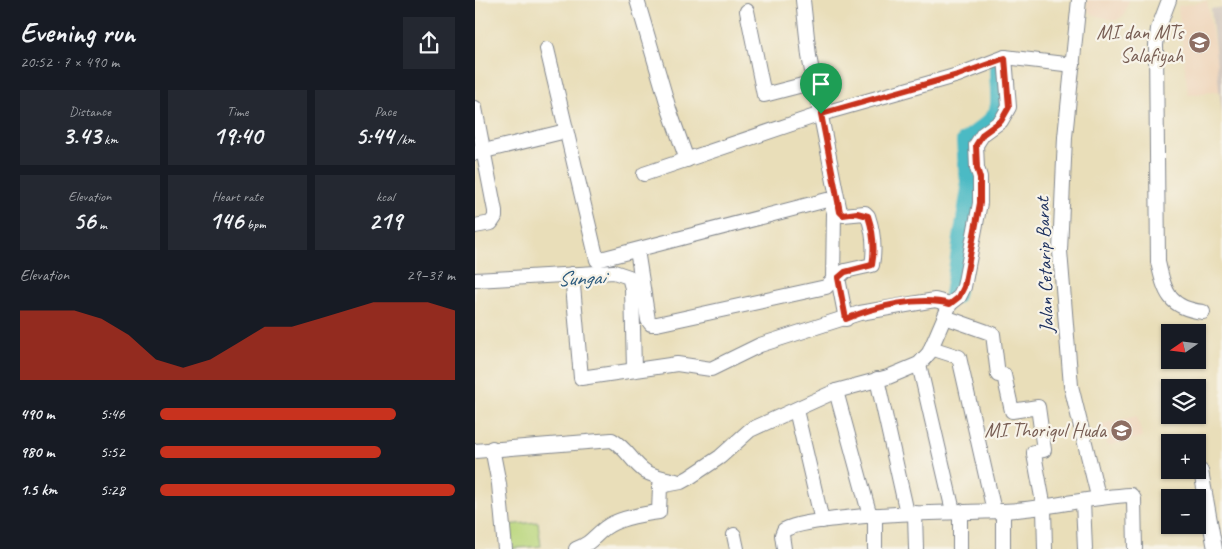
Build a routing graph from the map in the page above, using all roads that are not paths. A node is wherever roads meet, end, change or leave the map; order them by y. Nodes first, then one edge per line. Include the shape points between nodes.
1 (637, 0) edge
2 (803, 0) edge
3 (1079, 0) edge
4 (1169, 0) edge
5 (747, 11) dead end
6 (547, 48) dead end
7 (1005, 58) junction
8 (1073, 64) junction
9 (814, 82) junction
10 (475, 108) edge
11 (821, 114) junction
12 (566, 131) junction
13 (480, 152) edge
14 (687, 160) junction
15 (644, 174) dead end
16 (475, 226) edge
17 (637, 250) junction
18 (572, 276) junction
19 (475, 280) edge
20 (947, 310) junction
21 (1203, 312) dead end
22 (846, 319) junction
23 (931, 348) junction
24 (919, 364) junction
25 (634, 369) junction
26 (877, 379) junction
27 (836, 391) junction
28 (796, 410) junction
29 (492, 448) junction
30 (475, 451) edge
31 (1202, 479) edge
32 (681, 482) junction
33 (1098, 496) junction
34 (1083, 501) junction
35 (1044, 508) junction
36 (957, 511) junction
37 (999, 511) junction
38 (911, 513) junction
39 (872, 516) junction
40 (822, 521) junction
41 (734, 534) dead end
42 (505, 549) edge
43 (576, 549) edge
44 (737, 549) edge
45 (784, 549) edge
46 (875, 549) edge
47 (916, 549) edge
48 (961, 549) edge
49 (1003, 549) edge
50 (1045, 549) edge
51 (1085, 549) edge
52 (1135, 549) edge
53 (1215, 549) edge

1 - 14 street
2 - 9 street
3 - 8 street, Jalan Cetarip Barat
4 - 21 street via 1158,29 1156,45 1158,262 1163,283 1175,304 1185,310
5 - 9 street via 764,95
6 - 12 street
7 - 8 street
7 - 11 street via 958,75
7 - 20 street via 1009,107 1001,121 983,134 976,145 980,203 964,287
8 - 33 street, Jalan Cetarip Barat via 1062,178 1060,251 1071,386
9 - 11 street
10 - 13 street
11 - 14 street
11 - 22 street via 840,212 843,215 865,213 871,229 872,265 845,272 838,278
12 - 13 street
12 - 17 street via 596,259
13 - 16 street via 495,217 491,223
14 - 15 street
17 - 17 street via 648,320 657,324 826,287 833,280 834,212 827,200
18 - 19 street
18 - 25 street via 619,272 629,277
18 - 25 street via 581,378
20 - 22 street via 935,300 900,304
20 - 23 street
20 - 35 street via 993,334 998,375 1004,375 1011,411 1038,407 1044,450 1034,454
22 - 25 street via 760,345 711,369 677,364
23 - 24 street
23 - 37 street via 959,357
24 - 26 street
24 - 36 street
26 - 27 street
26 - 38 street
27 - 28 street
27 - 39 street
28 - 32 street via 750,430 720,457
28 - 40 street
29 - 30 street
29 - 32 street via 612,440 623,446 638,466 647,472
29 - 42 street
31 - 53 street
32 - 43 street via 660,486 659,512 616,523
33 - 34 street
33 - 52 street via 1133,496
34 - 35 street
34 - 51 street
35 - 37 street
35 - 50 street
36 - 37 street
36 - 38 street
36 - 48 street
37 - 49 street
38 - 39 street
38 - 47 street
39 - 40 street
39 - 46 street
40 - 45 street via 787,529 782,535
41 - 44 street

